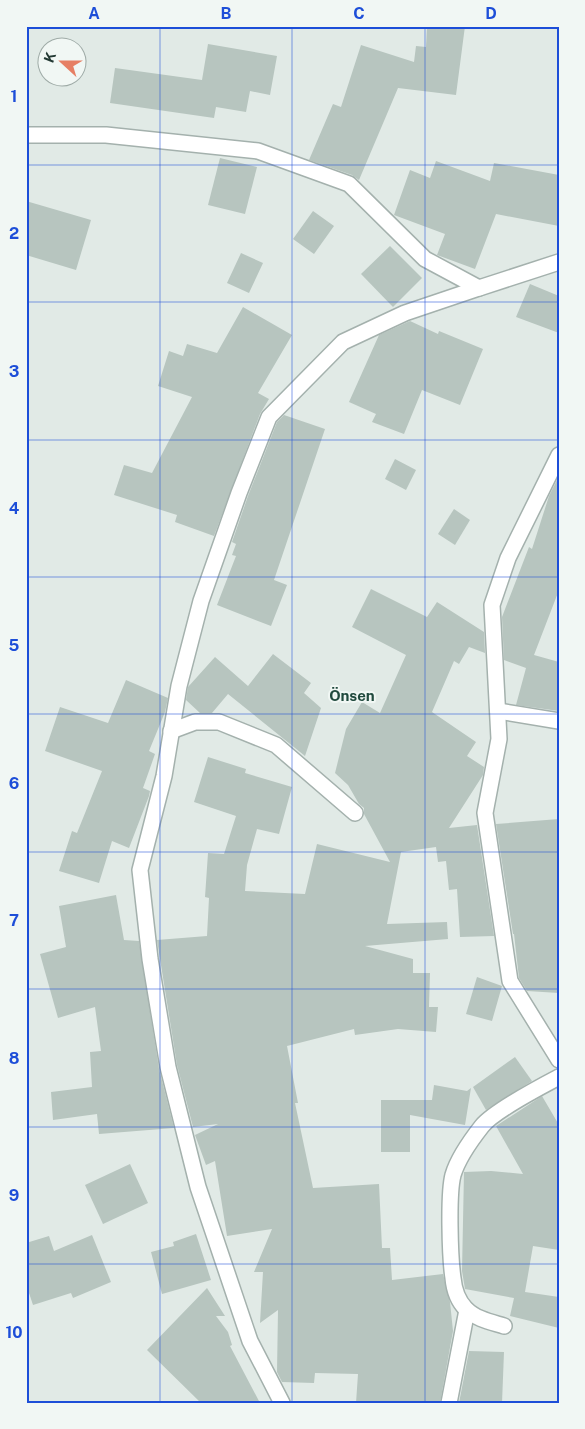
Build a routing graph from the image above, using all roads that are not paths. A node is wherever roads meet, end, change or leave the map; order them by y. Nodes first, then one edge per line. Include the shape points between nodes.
1 (26, 135) edge
2 (559, 262) edge
3 (479, 288) junction
4 (559, 455) edge
5 (553, 480) edge
6 (498, 711) junction
7 (559, 721) edge
8 (171, 731) junction
9 (355, 812) dead end
10 (559, 1060) edge
11 (559, 1077) edge
12 (467, 1310) junction
13 (504, 1326) dead end
14 (282, 1403) edge
15 (449, 1403) edge

1 - 3 street via 106,135 258,151 349,184 425,259
2 - 3 street
3 - 8 street via 404,313 343,342 269,417 201,601 178,686
4 - 5 street
5 - 6 street via 508,558 492,605
6 - 7 street
6 - 10 street via 499,739 485,813 510,981
8 - 9 street via 195,722 219,722 276,745
8 - 14 street via 164,776 140,870 150,959 168,1067 198,1187 250,1341
11 - 12 street via 483,1124 453,1176 453,1278 458,1296
12 - 13 street via 480,1319
12 - 15 street

